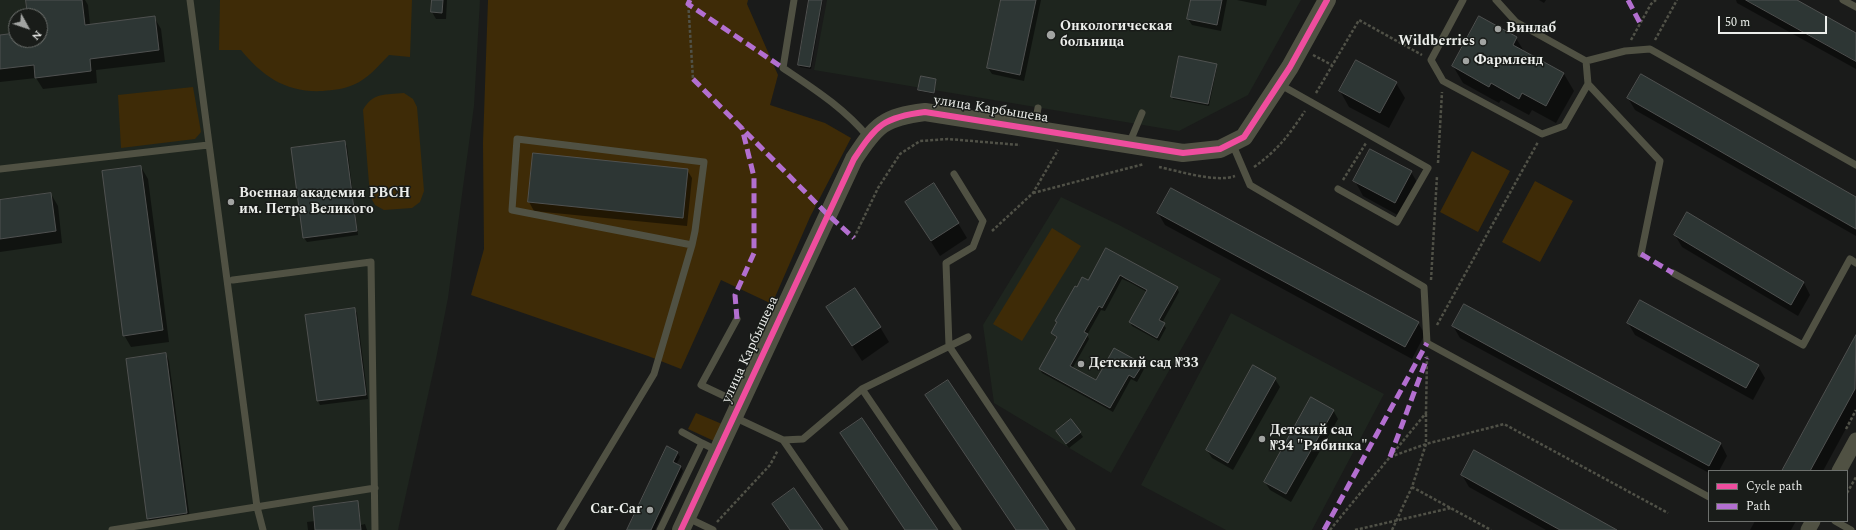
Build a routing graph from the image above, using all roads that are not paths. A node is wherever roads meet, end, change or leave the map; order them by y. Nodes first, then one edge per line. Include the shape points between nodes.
1 (190, 0) edge
2 (794, 0) edge
3 (1327, 0) edge
4 (1463, 0) edge
5 (1496, 0) edge
6 (1843, 0) edge
7 (1856, 7) edge
8 (1586, 61) junction
9 (1279, 84) junction
10 (1588, 84) junction
11 (1038, 108) dead end
12 (1142, 113) dead end
13 (1034, 129) junction
14 (869, 137) junction
15 (1232, 143) junction
16 (208, 145) junction
17 (1129, 145) junction
18 (1856, 165) edge
19 (0, 169) edge
20 (954, 174) dead end
21 (1338, 189) road end
22 (692, 244) junction
23 (1641, 254) dead end
24 (1856, 263) edge
25 (1673, 273) dead end
26 (233, 280) dead end
27 (736, 319) dead end
28 (968, 337) dead end
29 (949, 346) junction
30 (862, 389) junction
31 (736, 410) junction
32 (682, 432) dead end
33 (783, 440) junction
34 (1856, 440) edge
35 (710, 447) junction
36 (1840, 470) edge
37 (375, 488) junction
38 (1708, 496) edge
39 (257, 507) junction
40 (1837, 522) edge
41 (684, 524) edge
42 (112, 530) edge
43 (263, 530) edge
44 (375, 530) edge
45 (560, 530) edge
46 (660, 530) edge
47 (712, 530) edge
48 (845, 530) edge
49 (958, 530) edge
50 (1072, 530) edge
51 (1851, 530) edge

1 - 16 lane
2 - 14 lane via 783,68 838,105
3 - 9 street, улица Карбышева
4 - 10 lane via 1431,60 1442,81 1542,134 1564,126
5 - 8 lane via 1516,22
6 - 7 lane
8 - 10 lane
8 - 18 lane via 1625,51 1650,49
9 - 15 street, улица Карбышева via 1244,137
9 - 21 lane via 1428,168 1397,222
10 - 23 lane via 1660,161
11 - 13 lane
12 - 17 lane
13 - 14 street, улица Карбышева via 925,112 902,115 884,123
13 - 17 street, улица Карбышева
14 - 31 street, улица Карбышева via 854,159
15 - 17 street, улица Карбышева via 1220,149 1183,153
15 - 38 lane via 1250,185 1424,288 1427,343
16 - 19 lane
16 - 39 lane
20 - 29 lane via 983,221 973,247 946,263
22 - 22 lane via 704,162 517,139 512,210
22 - 45 lane via 654,374
24 - 25 lane via 1850,259 1803,345
26 - 37 lane via 371,262
27 - 31 lane via 701,385
28 - 29 lane
29 - 30 lane
29 - 50 lane
30 - 33 lane via 803,439
30 - 49 lane
31 - 33 lane
31 - 35 street, улица Карбышева
32 - 35 lane
33 - 48 lane
34 - 36 street
35 - 41 street, улица Карбышева
35 - 46 lane
37 - 39 lane
37 - 44 lane
39 - 42 lane
39 - 43 lane
40 - 51 lane
41 - 47 lane

